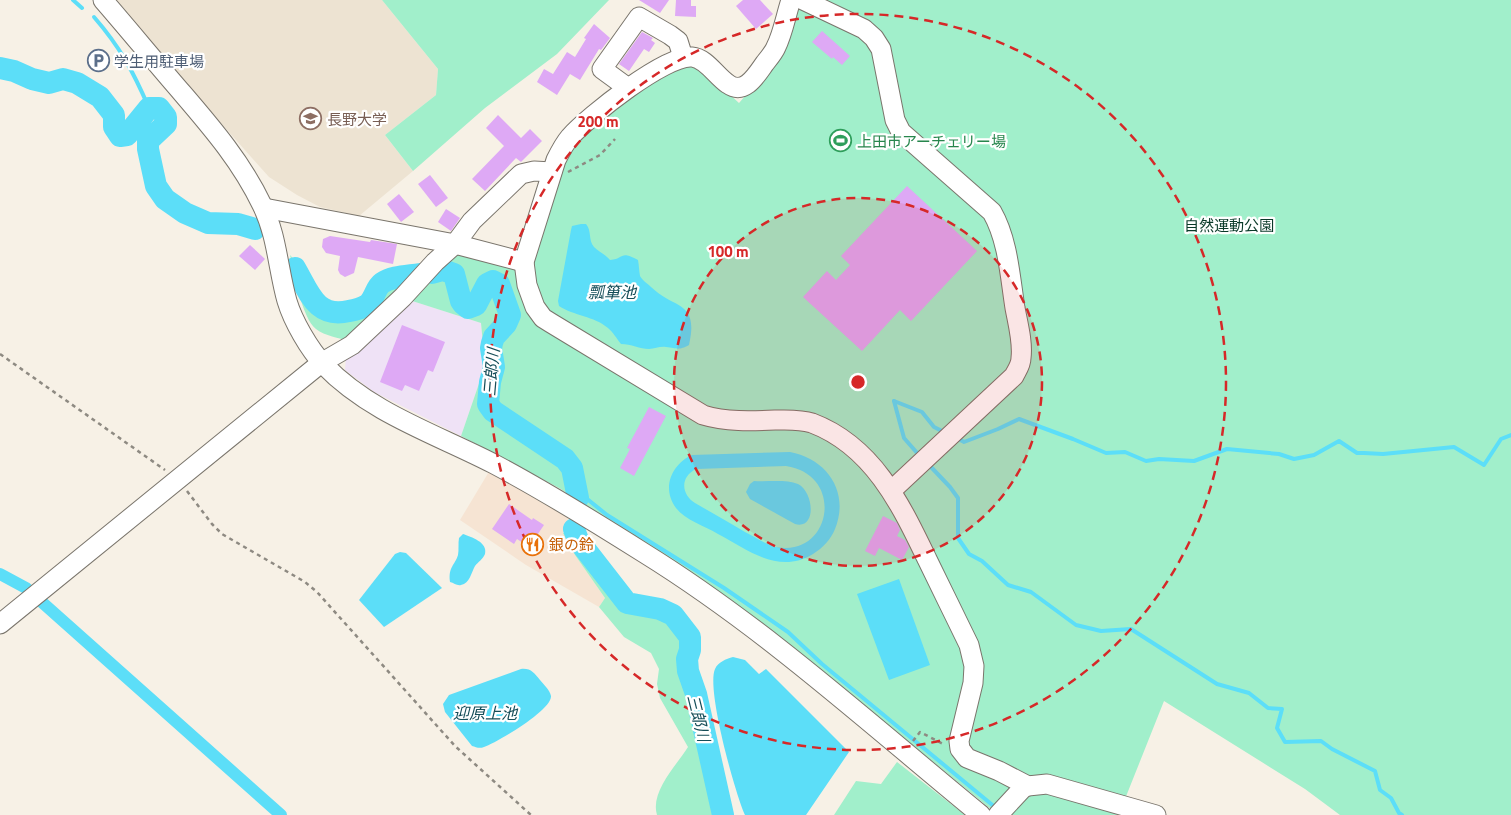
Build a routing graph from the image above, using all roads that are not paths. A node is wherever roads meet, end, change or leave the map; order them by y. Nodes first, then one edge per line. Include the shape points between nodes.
1 (103, 0) edge
2 (791, 0) edge
3 (803, 0) edge
4 (682, 57) junction
5 (628, 88) junction
6 (552, 172) junction
7 (264, 208) junction
8 (455, 244) junction
9 (524, 262) junction
10 (321, 362) junction
11 (892, 490) junction
12 (0, 624) edge
13 (1028, 786) junction
14 (1001, 812) edge
15 (981, 815) edge
16 (1156, 815) edge

1 - 7 street via 224,143
2 - 4 street via 776,47 751,82 734,87 695,57
3 - 11 street via 864,29 874,38 881,49 895,120 901,132 992,212 1006,255 1020,340 1020,366 1014,376
4 - 5 street
4 - 5 street via 678,41 639,17 602,69
5 - 6 street via 571,136
6 - 8 street via 534,170 521,174 472,221
6 - 9 street
7 - 8 street
7 - 10 street via 288,303 304,338
8 - 9 street
8 - 10 street via 352,345
9 - 11 street via 527,285 535,307 550,323 703,415 717,419 799,420 813,424 841,438 860,453
10 - 12 street
10 - 15 street via 348,388 389,413 518,478 720,603 855,709
11 - 13 street via 969,645 974,666 973,683 959,740 960,749 967,758
13 - 14 street
13 - 16 street via 1047,784

